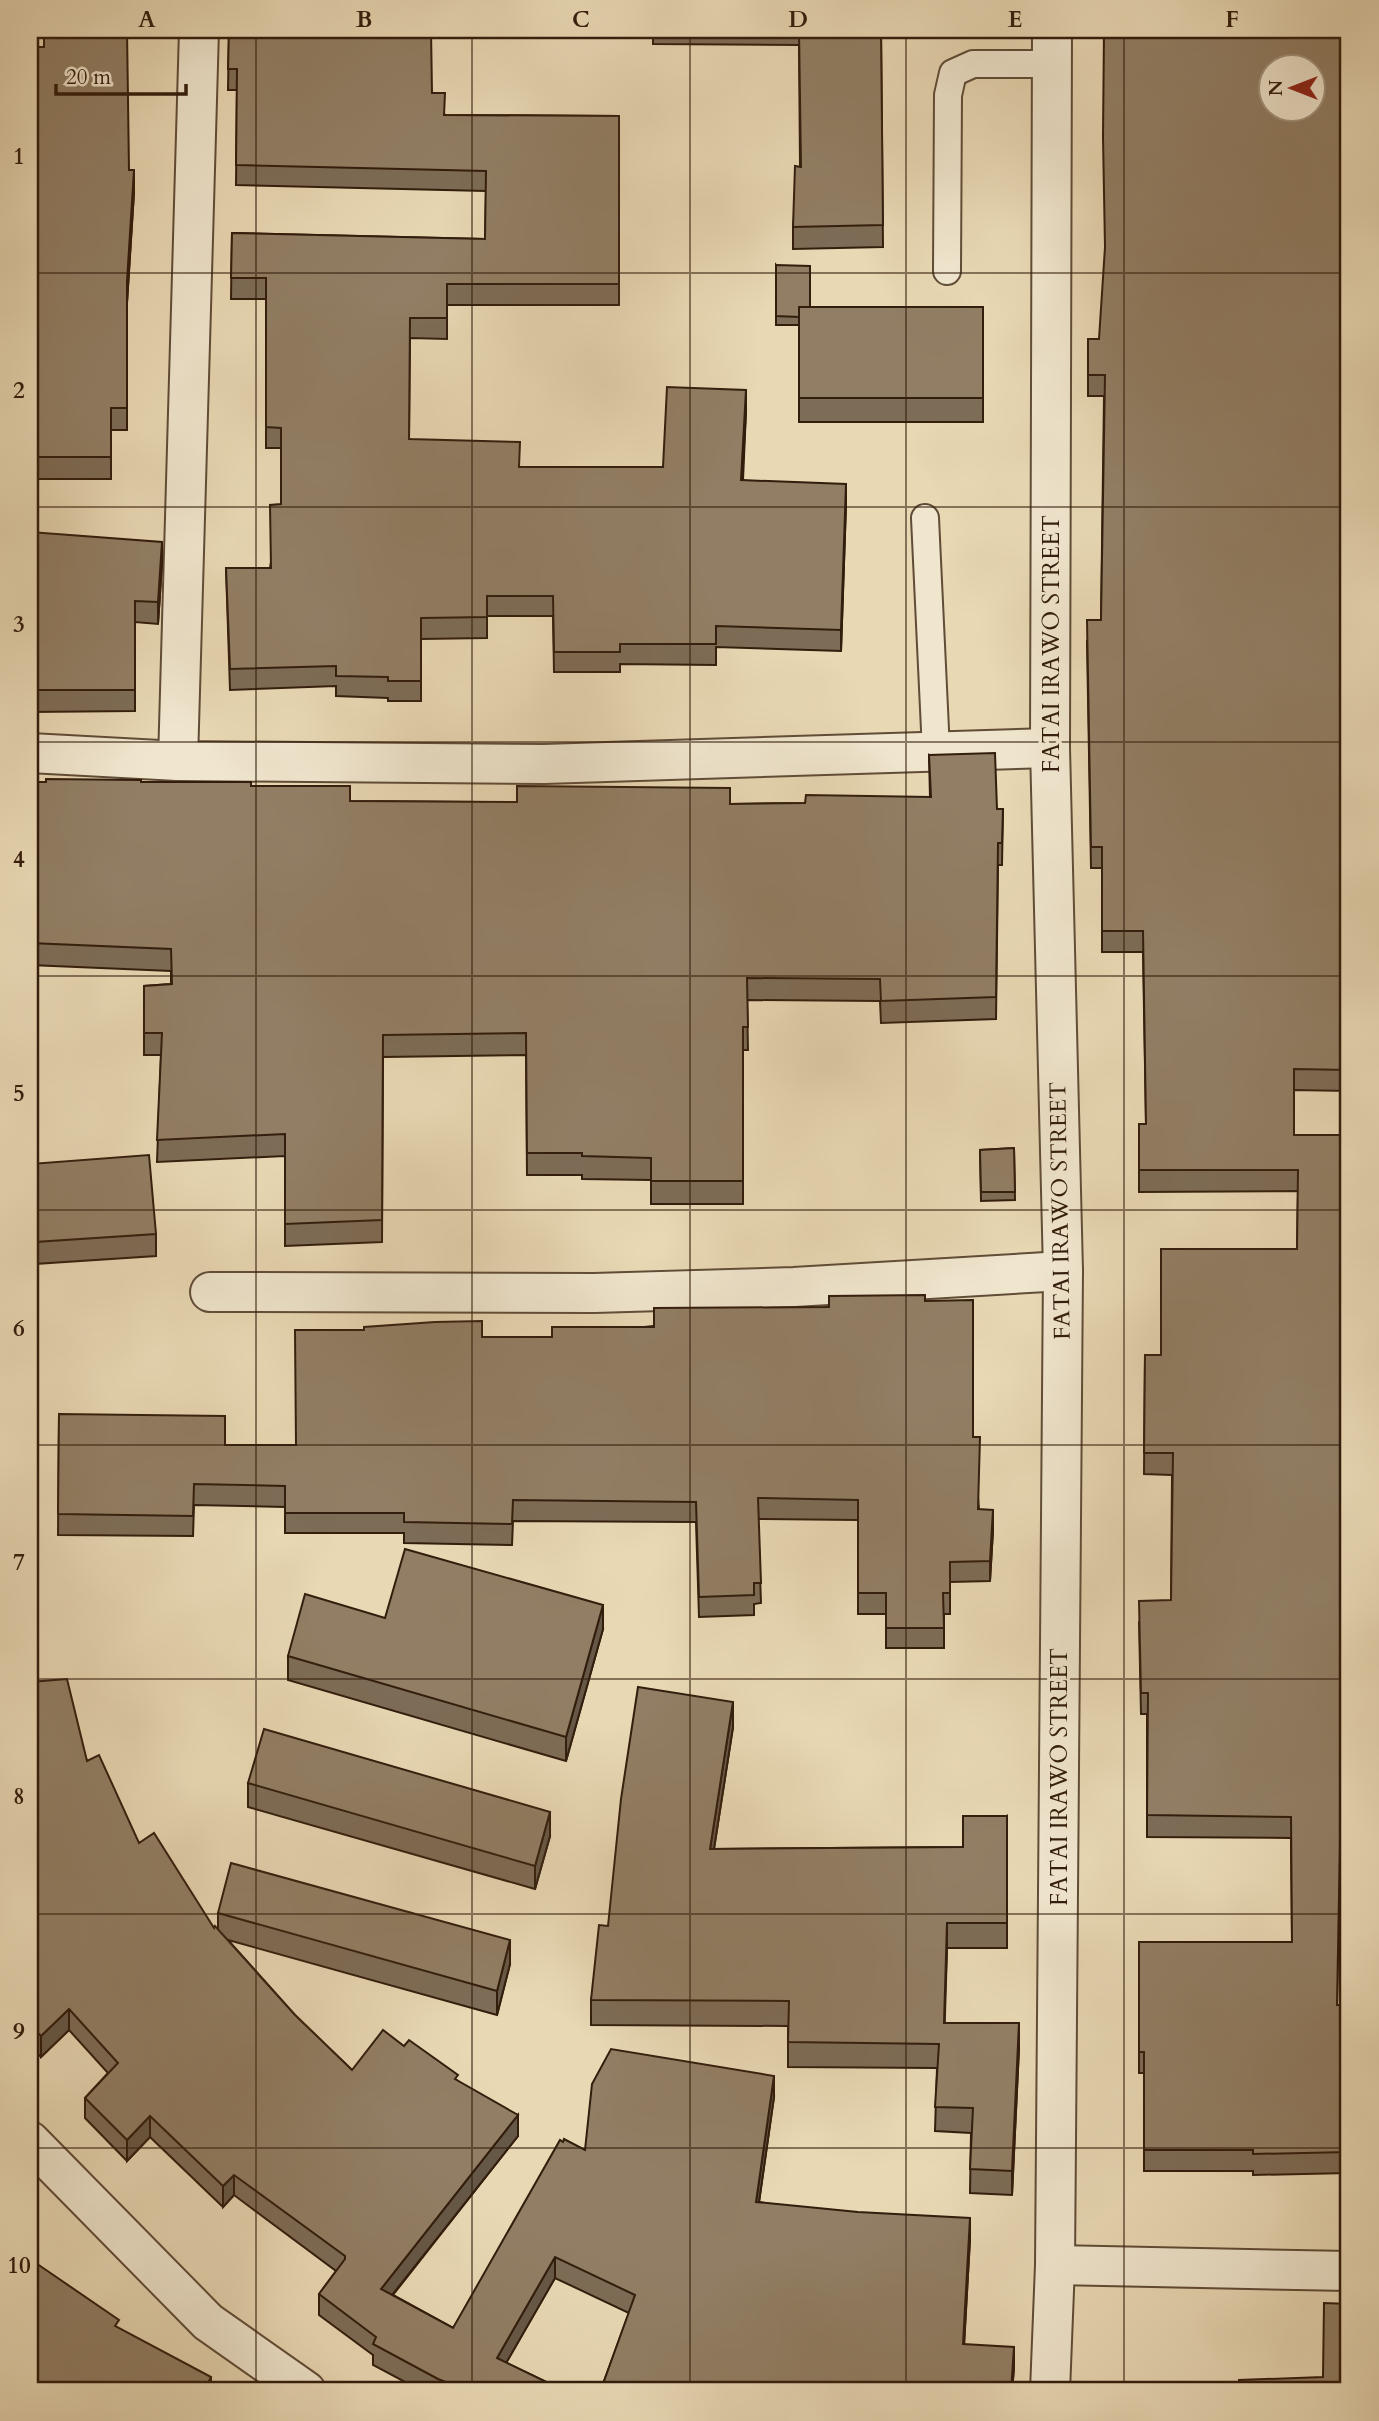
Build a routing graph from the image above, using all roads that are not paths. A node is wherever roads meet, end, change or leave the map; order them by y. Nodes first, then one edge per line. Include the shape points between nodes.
1 (199, 30) edge
2 (1052, 47) edge
3 (947, 271) dead end
4 (925, 518) dead end
5 (1050, 748) junction
6 (936, 751) junction
7 (30, 753) edge
8 (178, 761) junction
9 (1062, 1271) junction
10 (210, 1292) dead end
11 (30, 2141) edge
12 (1055, 2265) junction
13 (1349, 2271) edge
14 (306, 2391) edge
15 (1049, 2391) edge

1 - 8 street
2 - 3 lane via 973,64 953,73 948,96
2 - 5 street, FATAI IRAWO STREET
4 - 6 lane
5 - 6 street
5 - 9 street, FATAI IRAWO STREET
6 - 8 street via 544,764
7 - 8 street
9 - 10 street via 594,1293
9 - 12 street, FATAI IRAWO STREET
11 - 14 street via 208,2322
12 - 13 street
12 - 15 street, FATAI IRAWO STREET

